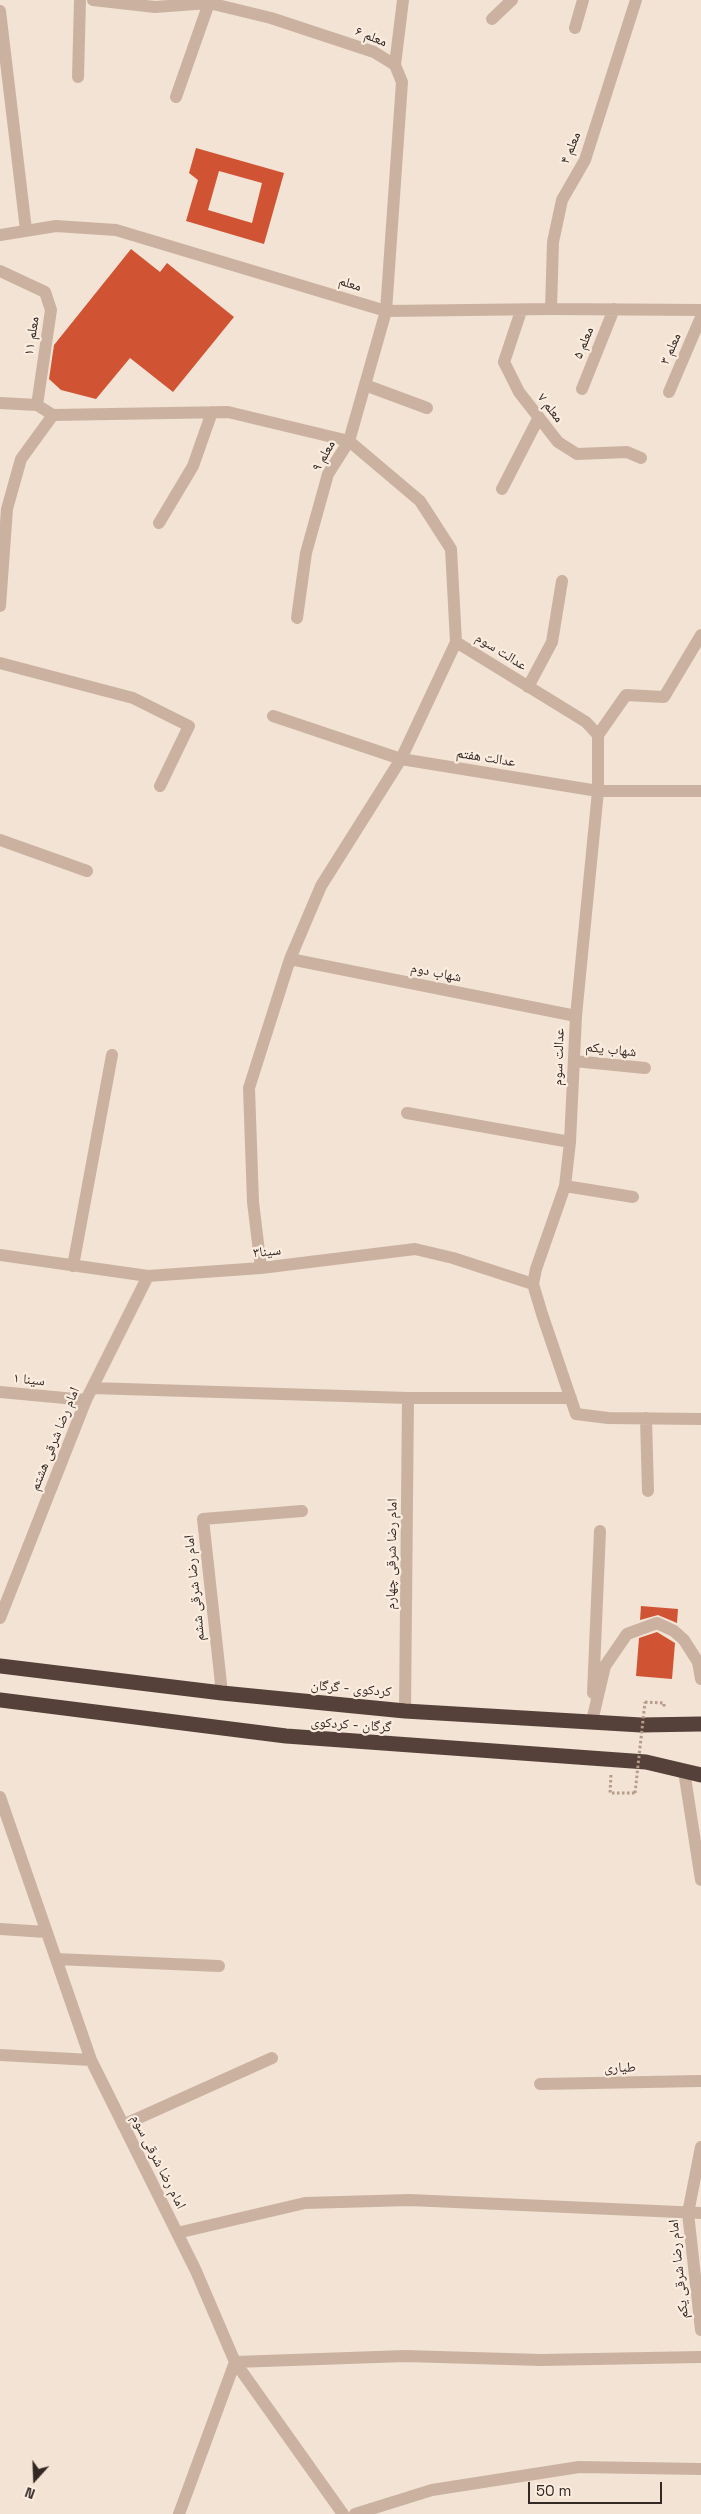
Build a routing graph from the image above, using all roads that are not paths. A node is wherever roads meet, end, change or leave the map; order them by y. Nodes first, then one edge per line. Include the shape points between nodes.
1 (80, 0) edge
2 (92, 0) edge
3 (403, 0) edge
4 (512, 0) edge
5 (583, 0) edge
6 (636, 0) edge
7 (209, 3) junction
8 (0, 12) edge
9 (492, 19) dead end
10 (575, 28) dead end
11 (395, 64) junction
12 (78, 77) dead end
13 (176, 97) dead end
14 (26, 230) junction
15 (0, 235) edge
16 (0, 271) edge
17 (552, 308) junction
18 (614, 309) junction
19 (701, 310) edge
20 (386, 311) junction
21 (521, 311) junction
22 (701, 317) edge
23 (365, 385) junction
24 (582, 389) dead end
25 (669, 392) dead end
26 (0, 403) edge
27 (37, 404) junction
28 (427, 408) dead end
29 (212, 412) junction
30 (52, 415) junction
31 (539, 417) junction
32 (349, 441) junction
33 (641, 458) dead end
34 (502, 489) dead end
35 (159, 523) dead end
36 (562, 581) dead end
37 (0, 606) edge
38 (297, 618) dead end
39 (701, 635) edge
40 (456, 642) junction
41 (0, 663) edge
42 (528, 687) junction
43 (273, 716) dead end
44 (598, 735) junction
45 (400, 759) junction
46 (160, 786) dead end
47 (598, 791) junction
48 (701, 791) edge
49 (0, 840) edge
50 (87, 871) dead end
51 (290, 959) junction
52 (576, 1016) junction
53 (112, 1055) dead end
54 (574, 1061) junction
55 (644, 1068) dead end
56 (408, 1114) dead end
57 (570, 1142) junction
58 (565, 1186) junction
59 (633, 1197) dead end
60 (0, 1255) edge
61 (72, 1266) junction
62 (261, 1268) junction
63 (148, 1276) junction
64 (533, 1284) junction
65 (92, 1388) junction
66 (0, 1392) edge
67 (408, 1398) junction
68 (571, 1398) junction
69 (86, 1400) junction
70 (646, 1418) junction
71 (701, 1418) edge
72 (648, 1491) dead end
73 (302, 1511) dead end
74 (600, 1530) dead end
75 (0, 1618) edge
76 (0, 1666) edge
77 (701, 1679) edge
78 (222, 1693) junction
79 (0, 1700) edge
80 (405, 1710) junction
81 (592, 1721) junction
82 (701, 1724) edge
83 (684, 1771) junction
84 (701, 1775) edge
85 (0, 1797) edge
86 (701, 1880) edge
87 (0, 1929) edge
88 (46, 1932) junction
89 (56, 1959) junction
90 (219, 1966) dead end
91 (0, 2055) edge
92 (272, 2058) dead end
93 (91, 2060) junction
94 (701, 2081) edge
95 (540, 2084) dead end
96 (123, 2125) junction
97 (701, 2147) edge
98 (688, 2213) junction
99 (701, 2213) edge
100 (178, 2233) junction
101 (701, 2330) edge
102 (701, 2357) edge
103 (234, 2362) junction
104 (701, 2469) edge
105 (179, 2514) edge
106 (343, 2514) edge
107 (355, 2514) edge

1 - 12 street
2 - 7 street, معلم ۶ via 155,7
3 - 11 street
4 - 9 street
5 - 10 street
6 - 17 street, معلم ۴ via 585,160 562,200 553,242
7 - 11 street, معلم ۶ via 271,18 374,52
7 - 13 street
8 - 14 street
11 - 20 street, معلم ۶ via 402,82
14 - 15 street, معلم
14 - 20 street, معلم via 56,226 116,230
16 - 27 street, معلم ۱۱ via 45,292 51,310
17 - 18 street, معلم
17 - 21 street, معلم
18 - 19 street, معلم
18 - 24 street, معلم ۵
20 - 21 street, معلم
20 - 23 street, معلم ۹
21 - 31 street, معلم ۷ via 504,362 519,392
22 - 25 street, معلم ۳
23 - 28 street
23 - 32 street, معلم ۹
26 - 27 street
27 - 30 street
29 - 30 street
29 - 32 street via 228,412
29 - 35 street via 192,466
30 - 37 street via 21,459 7,509
31 - 33 street, معلم ۷ via 558,442 577,454 627,452
31 - 34 street
32 - 38 street, معلم ۹ via 328,474 306,552
32 - 40 street via 420,501 451,549
36 - 42 street via 552,642
39 - 44 street via 664,697 626,695
40 - 42 street, عدالت سوم
40 - 45 street
41 - 46 street via 133,698 189,726
42 - 44 street, عدالت سوم via 586,722
43 - 45 street, عدالت هفتم
44 - 47 street, عدالت سوم
45 - 47 street, عدالت هفتم
45 - 51 street via 321,886
47 - 48 street, عدالت هفتم
47 - 52 street, عدالت سوم
49 - 50 street
51 - 52 street, شهاب دوم
51 - 62 street via 249,1088 253,1202
52 - 54 street, عدالت سوم
53 - 61 street
54 - 55 street, شهاب یکم
54 - 57 street, عدالت سوم
56 - 57 street
57 - 58 street, عدالت سوم
58 - 59 street
58 - 64 street, عدالت سوم
60 - 61 street, سینا۳
61 - 63 street, سینا۳
62 - 63 street, سینا۳
62 - 64 street, سینا۳ via 415,1249
63 - 65 street, امام رضا شرقی هشتم
64 - 68 street
65 - 67 street
65 - 69 street, امام رضا شرقی هشتم
66 - 69 street, سینا ۱
67 - 68 street
67 - 80 street, امام رضا شرقی چهارم
68 - 70 street via 576,1414
69 - 75 street, امام رضا شرقی هشتم
70 - 71 street
70 - 72 street
73 - 78 street, امام رضا شرقی ششم via 203,1519
74 - 81 street
76 - 78 highway, کردکوی - گرگان
77 - 81 street via 698,1662 674,1631 657,1623 627,1634 605,1666
78 - 80 highway, کردکوی - گرگان
79 - 83 highway, گرگان - کردکوی via 286,1736 646,1762
80 - 81 highway, کردکوی - گرگان
81 - 82 highway, کردکوی - گرگان via 641,1725
83 - 84 highway, گرگان - کردکوی
83 - 86 street
85 - 88 street, امام رضا شرقی سوم
87 - 88 street
88 - 89 street, امام رضا شرقی سوم
89 - 90 street
89 - 93 street, امام رضا شرقی سوم
91 - 93 street
92 - 96 street
93 - 96 street, امام رضا شرقی سوم
94 - 95 street, طیاری
96 - 100 street, امام رضا شرقی سوم
97 - 98 street, امام رضا شرقی یکم
98 - 99 street
98 - 100 street via 410,2200 305,2203
98 - 101 street, امام رضا شرقی یکم
100 - 103 street, امام رضا شرقی سوم
102 - 103 street via 541,2360 405,2356
103 - 105 street
103 - 106 street, امام رضا شرقی سوم
104 - 107 street via 579,2467 432,2490

